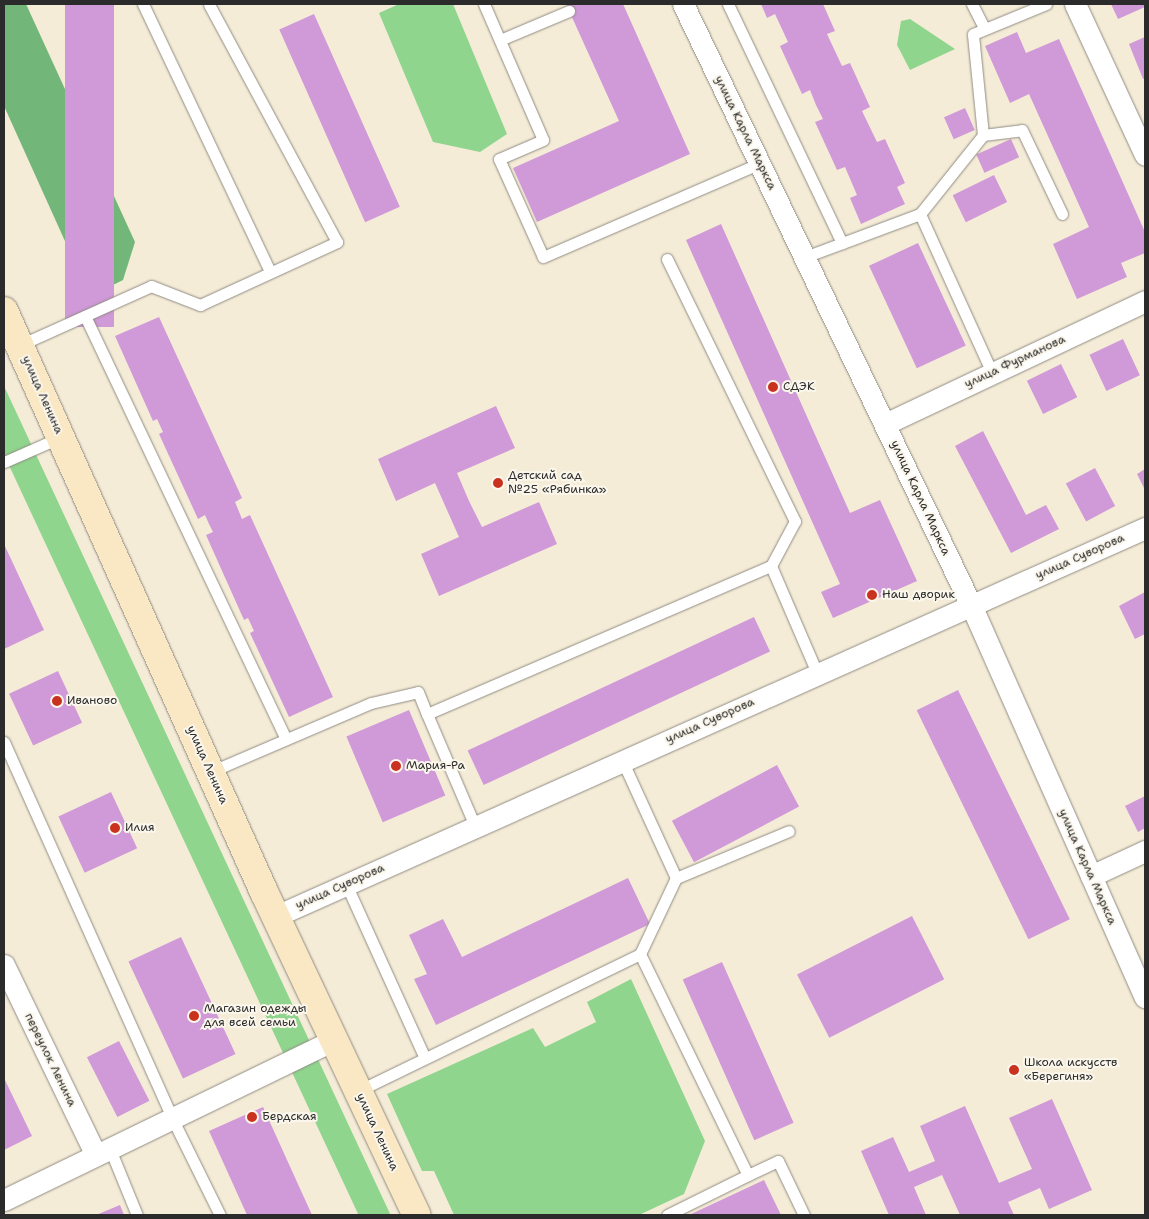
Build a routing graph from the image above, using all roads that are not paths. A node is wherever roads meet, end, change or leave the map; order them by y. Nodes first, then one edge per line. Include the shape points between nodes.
1 (143, 4) edge
2 (209, 4) edge
3 (484, 4) edge
4 (683, 4) edge
5 (728, 4) edge
6 (972, 4) edge
7 (1046, 4) edge
8 (1076, 4) edge
9 (570, 10) dead end
10 (984, 29) junction
11 (500, 40) junction
12 (983, 135) junction
13 (1145, 155) edge
14 (760, 163) junction
15 (920, 214) junction
16 (1062, 214) dead end
17 (842, 243) junction
18 (805, 257) junction
19 (667, 259) dead end
20 (270, 272) junction
21 (1145, 301) edge
22 (4, 311) edge
23 (85, 316) junction
24 (20, 345) junction
25 (992, 373) junction
26 (885, 424) junction
27 (61, 437) junction
28 (4, 462) edge
29 (1145, 528) edge
30 (771, 566) junction
31 (971, 604) junction
32 (817, 673) junction
33 (427, 714) junction
34 (286, 740) junction
35 (4, 742) edge
36 (622, 760) junction
37 (210, 772) junction
38 (475, 826) junction
39 (789, 831) dead end
40 (1145, 851) edge
41 (1091, 876) junction
42 (676, 878) junction
43 (346, 884) junction
44 (276, 916) junction
45 (640, 954) junction
46 (4, 965) edge
47 (1145, 997) edge
48 (334, 1040) junction
49 (425, 1058) junction
50 (358, 1091) junction
51 (172, 1118) junction
52 (103, 1152) junction
53 (748, 1175) junction
54 (4, 1200) edge
55 (137, 1215) edge
56 (220, 1215) edge
57 (417, 1215) edge
58 (667, 1215) edge
59 (804, 1215) edge

1 - 20 lane
2 - 20 lane via 337,242
3 - 11 lane
4 - 14 street, улица Карла Маркса
5 - 17 lane
6 - 10 lane
7 - 10 lane
8 - 13 street
9 - 11 lane
10 - 12 lane via 973,34
11 - 14 lane via 543,140 499,159 543,257
12 - 15 lane
12 - 16 lane via 1022,130
14 - 18 street, улица Карла Маркса
15 - 17 lane
15 - 25 lane
17 - 18 lane
18 - 26 street, улица Карла Маркса
19 - 30 lane via 795,521
20 - 23 lane via 200,305 151,286
21 - 25 street, улица Фурманова
22 - 24 main road, улица Ленина
23 - 24 lane
23 - 34 lane
24 - 27 main road, улица Ленина
25 - 26 street, улица Фурманова
26 - 31 street, улица Карла Маркса
27 - 28 lane
27 - 37 main road, улица Ленина
29 - 31 street, улица Суворова
30 - 32 lane
30 - 33 lane
31 - 32 street, улица Суворова
31 - 41 street, улица Карла Маркса
32 - 36 street, улица Суворова
33 - 34 lane via 418,692 371,703
33 - 38 lane
34 - 37 lane
35 - 51 lane
36 - 38 street, улица Суворова
36 - 42 lane
37 - 44 main road, улица Ленина
38 - 43 street, улица Суворова
39 - 42 lane
40 - 41 street
41 - 47 street, улица Карла Маркса
42 - 45 lane
43 - 44 street, улица Суворова
43 - 49 lane
44 - 48 main road, улица Ленина
45 - 49 lane
45 - 53 lane
46 - 52 street, переулок Ленина
48 - 50 main road, улица Ленина
48 - 51 street
49 - 50 lane
50 - 57 main road, улица Ленина
51 - 52 street
51 - 56 lane
52 - 54 street
52 - 55 lane
53 - 58 lane
53 - 59 lane via 778,1161

